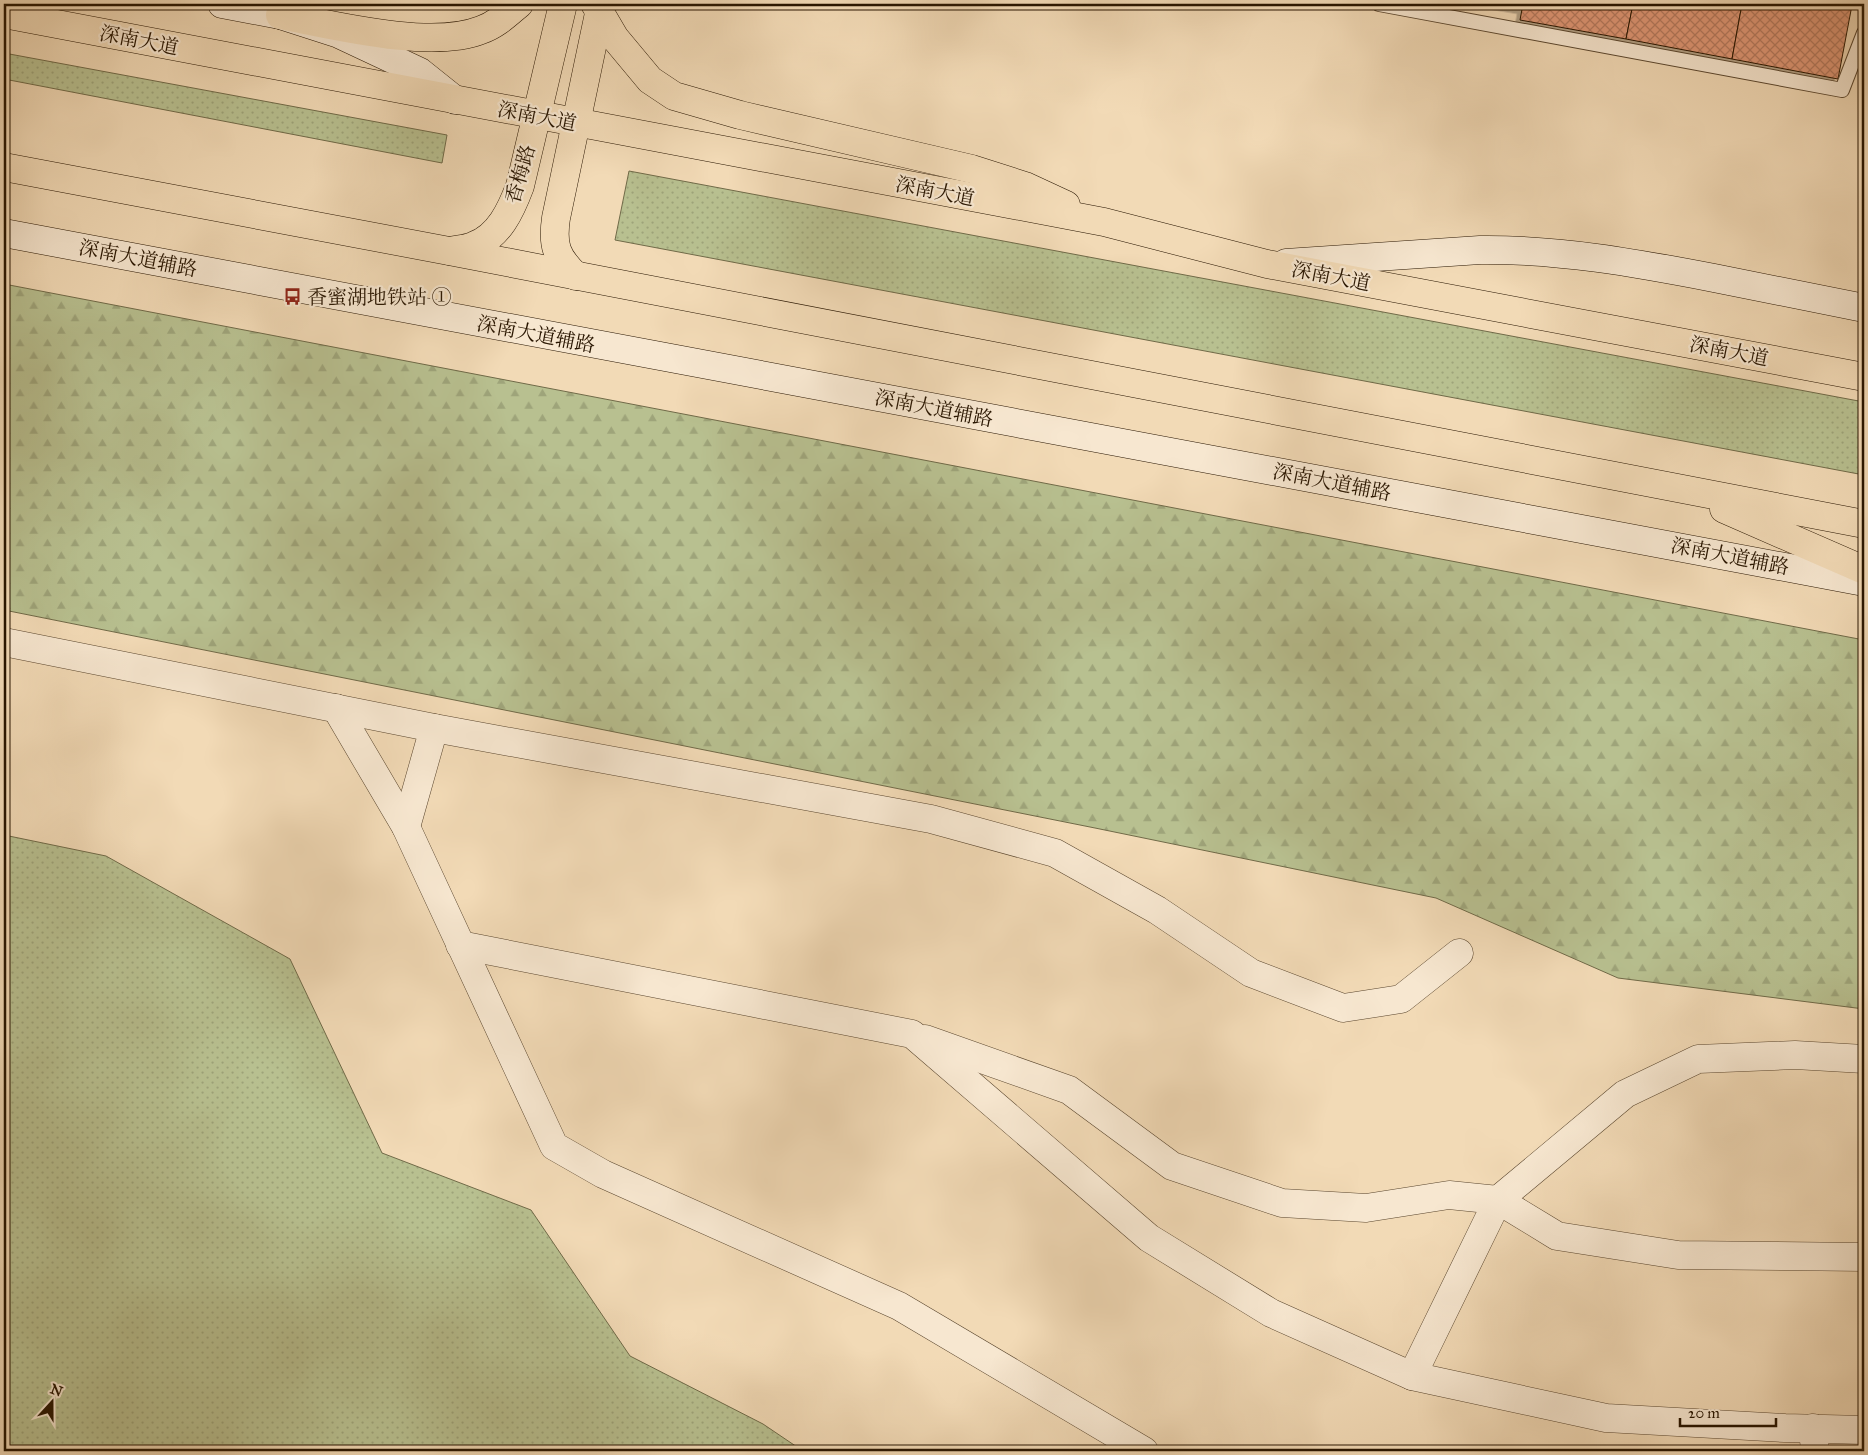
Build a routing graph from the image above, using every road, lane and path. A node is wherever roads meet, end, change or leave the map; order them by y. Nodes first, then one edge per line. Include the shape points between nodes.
1 (222, 4) edge
2 (519, 4) edge
3 (563, 4) edge
4 (1379, 4) edge
5 (599, 6) edge
6 (4, 14) edge
7 (280, 15) junction
8 (1864, 33) edge
9 (455, 100) junction
10 (536, 116) junction
11 (576, 123) junction
12 (4, 167) edge
13 (1104, 222) junction
14 (4, 233) edge
15 (449, 251) junction
16 (1267, 264) junction
17 (576, 276) junction
18 (1864, 308) edge
19 (1864, 377) edge
20 (1676, 488) junction
21 (1864, 524) edge
22 (1864, 570) edge
23 (1864, 582) edge
24 (4, 642) edge
25 (336, 708) junction
26 (434, 728) junction
27 (406, 827) junction
28 (460, 945) junction
29 (1460, 953) dead end
30 (912, 1034) junction
31 (1864, 1059) edge
32 (1498, 1200) junction
33 (1864, 1257) edge
34 (1412, 1376) junction
35 (1864, 1430) edge
36 (1814, 1440) edge
37 (1144, 1451) edge

1 - 7 street
2 - 7 main road via 482,30 435,38 370,32
3 - 10 main road, 香梅路
4 - 8 lane via 1842,90
5 - 11 main road, 香梅路
5 - 13 main road via 615,38 650,80 674,96 740,115 972,168 1025,186
6 - 9 main road, 深南大道
7 - 9 street via 339,34 412,68
9 - 10 main road, 深南大道
10 - 11 main road, 深南大道
10 - 15 main road, 香梅路 via 520,186 502,224 489,238 474,246
11 - 13 main road, 深南大道
11 - 17 main road, 香梅路 via 554,234 559,256
12 - 15 main road
13 - 16 main road, 深南大道
14 - 23 street, 深南大道辅路
15 - 17 main road
16 - 18 street via 1480,250 1555,252 1634,262
16 - 19 main road, 深南大道
17 - 20 main road
20 - 21 main road
20 - 22 main road
24 - 25 street
25 - 26 street
25 - 27 street
26 - 27 street
26 - 29 street via 931,819 1055,853 1157,910 1251,973 1342,1008 1401,999
27 - 28 street
28 - 30 street
28 - 37 street via 554,1146 603,1174 899,1306
30 - 32 street via 1069,1090 1172,1166 1282,1203 1366,1208 1449,1195
30 - 34 street via 1149,1238 1271,1313
31 - 32 street via 1795,1055 1698,1059 1625,1094
32 - 33 street via 1557,1236 1566,1238 1678,1255
32 - 34 street
34 - 36 street via 1606,1418
35 - 36 street

